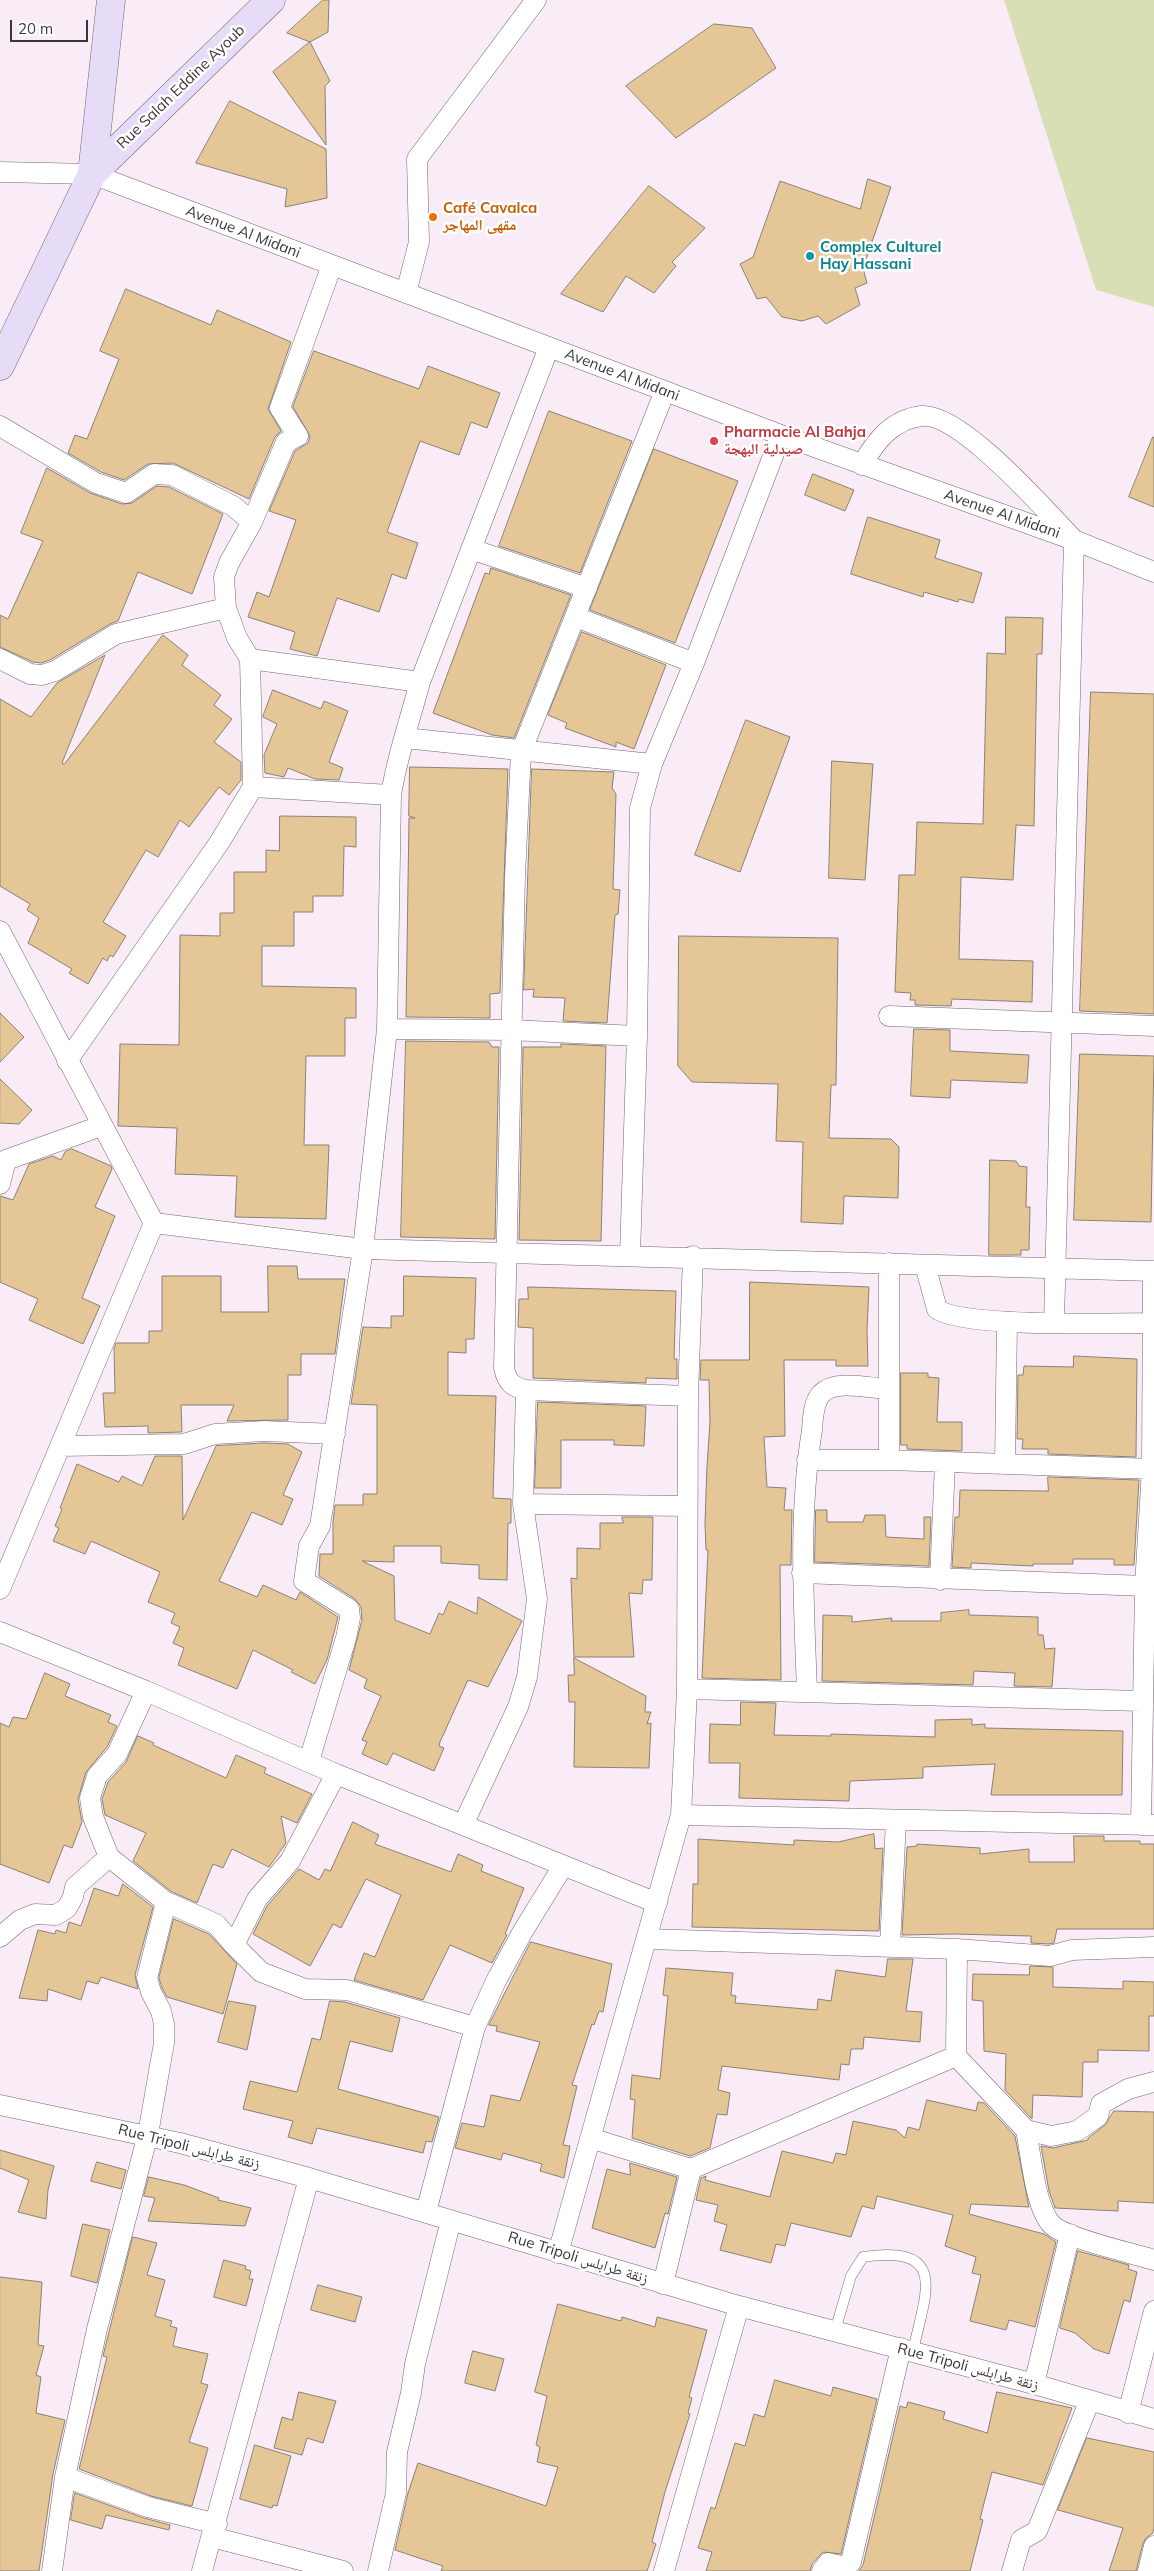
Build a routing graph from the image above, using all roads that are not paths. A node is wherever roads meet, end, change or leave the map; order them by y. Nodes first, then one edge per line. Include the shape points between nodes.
1 (111, 0) edge
2 (271, 0) edge
3 (536, 0) edge
4 (0, 172) edge
5 (92, 174) junction
6 (332, 265) junction
7 (406, 293) junction
8 (549, 347) junction
9 (0, 366) edge
10 (665, 391) junction
11 (0, 426) edge
12 (781, 435) junction
13 (862, 465) junction
14 (252, 522) junction
15 (1074, 540) junction
16 (471, 549) junction
17 (1154, 572) edge
18 (587, 588) junction
19 (226, 608) junction
20 (576, 616) junction
21 (250, 659) junction
22 (0, 660) edge
23 (694, 663) junction
24 (420, 682) junction
25 (405, 738) junction
26 (521, 752) junction
27 (652, 764) junction
28 (252, 787) junction
29 (391, 795) junction
30 (0, 931) edge
31 (889, 1016) dead end
32 (1062, 1024) junction
33 (1154, 1026) edge
34 (386, 1029) junction
35 (511, 1030) junction
36 (637, 1036) junction
37 (67, 1061) junction
38 (101, 1126) junction
39 (0, 1184) edge
40 (154, 1223) junction
41 (363, 1249) junction
42 (506, 1251) junction
43 (630, 1255) junction
44 (693, 1256) junction
45 (889, 1264) junction
46 (925, 1265) junction
47 (1054, 1269) junction
48 (1154, 1271) edge
49 (1007, 1322) junction
50 (1054, 1322) junction
51 (1153, 1323) edge
52 (887, 1389) junction
53 (526, 1390) junction
54 (688, 1396) junction
55 (335, 1434) junction
56 (60, 1446) junction
57 (807, 1460) junction
58 (889, 1460) junction
59 (945, 1462) junction
60 (1005, 1464) junction
61 (1153, 1469) edge
62 (523, 1504) junction
63 (686, 1506) junction
64 (802, 1573) junction
65 (940, 1580) junction
66 (1145, 1586) junction
67 (0, 1588) edge
68 (0, 1632) edge
69 (687, 1689) junction
70 (146, 1691) junction
71 (807, 1692) junction
72 (1142, 1701) junction
73 (309, 1761) junction
74 (336, 1774) junction
75 (681, 1815) junction
76 (896, 1820) junction
77 (462, 1825) junction
78 (1148, 1825) edge
79 (109, 1857) junction
80 (563, 1866) junction
81 (166, 1902) junction
82 (657, 1903) junction
83 (0, 1937) edge
84 (648, 1939) junction
85 (234, 1945) junction
86 (890, 1946) junction
87 (1154, 1947) edge
88 (957, 1948) junction
89 (475, 2027) junction
90 (956, 2056) junction
91 (1154, 2082) edge
92 (0, 2105) edge
93 (1026, 2130) junction
94 (148, 2134) junction
95 (590, 2138) junction
96 (691, 2169) junction
97 (309, 2178) junction
98 (426, 2212) junction
99 (451, 2220) junction
100 (1070, 2234) junction
101 (558, 2253) junction
102 (1154, 2260) edge
103 (663, 2284) junction
104 (739, 2306) junction
105 (1154, 2311) edge
106 (835, 2331) junction
107 (907, 2350) junction
108 (1034, 2384) junction
109 (1090, 2400) junction
110 (1128, 2413) junction
111 (1154, 2419) edge
112 (65, 2477) junction
113 (215, 2531) junction
114 (1154, 2546) edge
115 (52, 2571) edge
116 (202, 2571) edge
117 (343, 2571) edge
118 (378, 2571) edge
119 (664, 2571) edge
120 (822, 2571) edge
121 (1012, 2571) edge
122 (1148, 2571) edge

1 - 5 main road
2 - 5 main road, Rue Salah Eddine Ayoub
3 - 7 street via 417,159 419,242
4 - 5 street, Avenue Al Midani
5 - 6 street, Avenue Al Midani
5 - 9 main road
6 - 7 street, Avenue Al Midani
6 - 14 street via 280,408 298,436 286,442
7 - 8 street, Avenue Al Midani
8 - 10 street, Avenue Al Midani
8 - 16 street
10 - 12 street, Avenue Al Midani
10 - 18 street
11 - 14 street via 96,483 126,493 154,474 172,475 233,506
12 - 13 street, Avenue Al Midani
12 - 23 street
13 - 15 street, Avenue Al Midani
13 - 15 street via 875,442 895,425 923,416 953,425 1001,466
14 - 19 street via 224,577
15 - 17 street, Avenue Al Midani
15 - 32 street
16 - 18 street
16 - 24 street
18 - 20 street
19 - 21 street via 237,638
19 - 22 street via 116,634 42,675 30,674
20 - 23 street
20 - 26 street
21 - 24 street
21 - 28 street
23 - 27 street
24 - 25 street
25 - 26 street
25 - 29 street via 396,760
26 - 27 street
26 - 35 street
27 - 36 street via 640,808
28 - 29 street
28 - 37 street via 214,851
29 - 34 street
30 - 37 street
31 - 32 street
32 - 33 street
32 - 47 street
34 - 35 street
34 - 41 street
35 - 36 street
35 - 42 street
36 - 43 street
37 - 38 street
38 - 39 street via 6,1160
38 - 40 street
40 - 41 street
40 - 56 street
41 - 42 street
41 - 55 street
42 - 43 street
42 - 53 street via 504,1368 511,1385
43 - 44 street
44 - 45 street
44 - 54 street
45 - 46 street
45 - 52 street
46 - 47 street
46 - 49 street via 937,1309 961,1318
47 - 48 street
47 - 50 street
48 - 51 street
49 - 50 street
49 - 60 street
50 - 51 street
51 - 61 street
52 - 57 street via 836,1386 822,1394 815,1408
52 - 58 street
53 - 54 street
53 - 62 street
54 - 63 street
55 - 56 street via 240,1432 215,1434 184,1444
55 - 73 street via 320,1526 309,1546 304,1581 349,1609 350,1618
56 - 67 street
57 - 58 street
57 - 64 street
58 - 59 street
59 - 60 street
59 - 65 street
60 - 61 street
61 - 66 street
62 - 63 street
62 - 77 street via 537,1599 527,1677 518,1707
63 - 69 street
64 - 65 street
64 - 71 street
65 - 66 street
66 - 72 street
68 - 70 street
69 - 71 street
69 - 75 street
70 - 73 street
70 - 79 street via 117,1754 97,1776 90,1798 93,1817
71 - 72 street
72 - 78 street
73 - 74 street
74 - 77 street
74 - 85 street via 290,1861 257,1899
75 - 76 street
75 - 82 street
76 - 78 street
76 - 86 street
77 - 80 street
79 - 81 street
79 - 83 street via 75,1887 67,1908 56,1915 35,1914 20,1920
80 - 82 street
80 - 89 street via 523,1931
81 - 85 street via 216,1924
81 - 94 street via 147,1978 164,2024 164,2043
82 - 84 street
84 - 86 street
84 - 95 street
85 - 89 street via 261,1972 305,1989 347,1990
86 - 88 street
87 - 88 street via 1072,1950 1050,1956
88 - 90 street
89 - 98 street
90 - 93 street
90 - 96 street
91 - 93 street via 1128,2089 1101,2104 1098,2116 1077,2131 1051,2136
92 - 94 street, Rue Tripoli زنقة طرابلس
93 - 100 street via 1046,2216 1053,2226
94 - 97 street, Rue Tripoli زنقة طرابلس
94 - 112 street via 98,2328
95 - 96 street
95 - 101 street
96 - 103 street
97 - 98 street, Rue Tripoli زنقة طرابلس
97 - 113 street
98 - 99 street, Rue Tripoli زنقة طرابلس
99 - 101 street, Rue Tripoli زنقة طرابلس
99 - 118 street via 415,2364 397,2452 396,2493
100 - 102 street
100 - 108 street
101 - 103 street, Rue Tripoli زنقة طرابلس
103 - 104 street, Rue Tripoli زنقة طرابلس
104 - 106 street, Rue Tripoli زنقة طرابلس
104 - 119 street
105 - 110 street
106 - 107 street, Rue Tripoli زنقة طرابلس
106 - 107 lane via 851,2276 863,2257 905,2255 921,2265 927,2274 926,2290
107 - 108 street, Rue Tripoli زنقة طرابلس
107 - 120 street via 851,2562 846,2567 828,2563
108 - 109 street, Rue Tripoli زنقة طرابلس
109 - 110 street, Rue Tripoli زنقة طرابلس
109 - 121 street via 1037,2532 1021,2540
110 - 111 street, Rue Tripoli زنقة طرابلس
112 - 113 street
112 - 115 street
113 - 116 street
113 - 117 street
114 - 122 street

